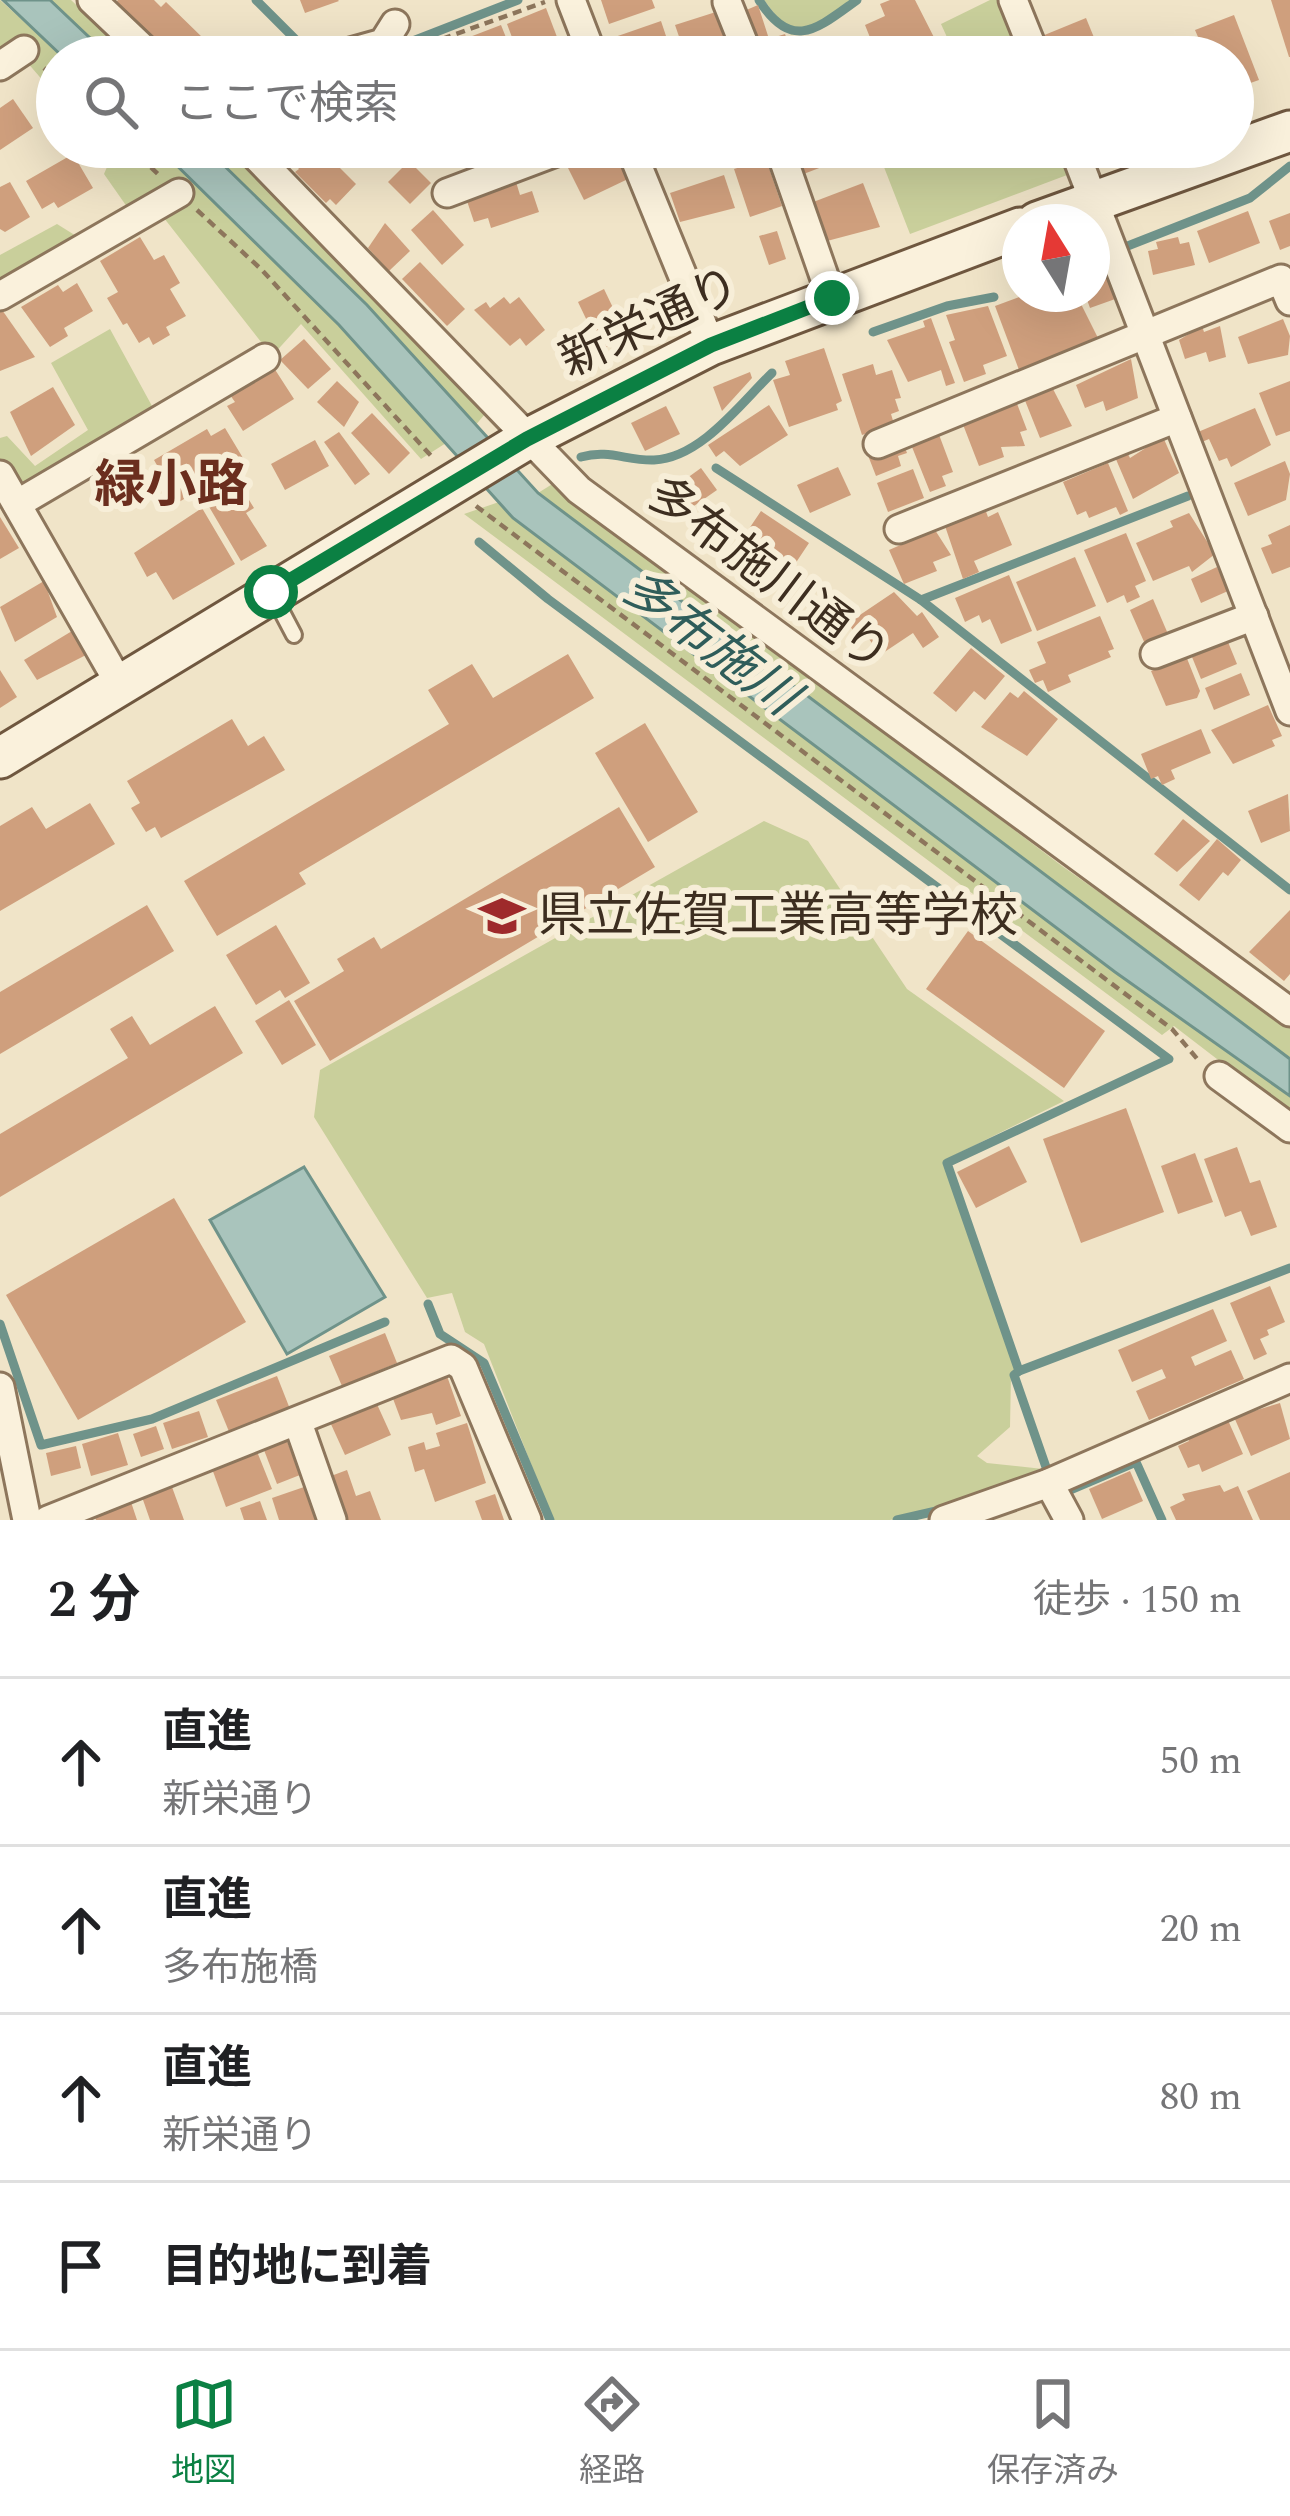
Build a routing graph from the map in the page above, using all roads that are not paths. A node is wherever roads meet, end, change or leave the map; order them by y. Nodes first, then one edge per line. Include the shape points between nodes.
1 (92, 0) edge
2 (571, 0) edge
3 (1013, 0) edge
4 (727, 2) edge
5 (395, 24) dead end
6 (130, 36) edge
7 (387, 36) edge
8 (581, 36) edge
9 (741, 36) edge
10 (1028, 36) edge
11 (1290, 131) edge
12 (1254, 144) edge
13 (276, 168) edge
14 (513, 168) edge
15 (639, 168) edge
16 (786, 168) edge
17 (1082, 168) edge
18 (1185, 168) edge
19 (179, 193) road end
20 (447, 193) dead end
21 (1095, 200) junction
22 (1084, 204) edge
23 (1002, 235) edge
24 (0, 296) edge
25 (832, 298) junction
26 (1290, 301) edge
27 (1147, 332) junction
28 (711, 345) junction
29 (265, 358) dead end
30 (1177, 418) junction
31 (527, 439) junction
32 (878, 444) dead end
33 (0, 475) edge
34 (17, 504) junction
35 (899, 529) dead end
36 (271, 592) junction
37 (1254, 616) junction
38 (294, 635) dead end
39 (1155, 654) dead end
40 (119, 683) junction
41 (1290, 711) edge
42 (0, 758) edge
43 (1290, 1012) edge
44 (1219, 1076) road end
45 (1290, 1128) edge
46 (1290, 1378) edge
47 (0, 1387) edge
48 (298, 1424) junction
49 (1056, 1480) junction
50 (27, 1520) edge
51 (48, 1520) edge
52 (332, 1520) edge
53 (527, 1520) edge
54 (944, 1520) edge
55 (1069, 1520) edge

1 - 6 street
2 - 8 street
3 - 10 street
4 - 9 street
5 - 7 street
11 - 12 street
13 - 31 street, 多布施川通り
14 - 20 street
15 - 28 street
16 - 25 street
17 - 21 street
18 - 21 street
19 - 24 street
21 - 22 street
21 - 27 street
23 - 25 street, 新栄通り
25 - 28 street, 新栄通り
26 - 27 street via 1281,279
27 - 30 street
27 - 32 street
28 - 31 street, 新栄通り
29 - 34 street
30 - 35 street
30 - 37 street
31 - 36 street, 新栄通り
31 - 43 street, 多布施川通り via 579,490
33 - 34 street
34 - 40 street
36 - 38 lane
36 - 40 street
37 - 39 street
37 - 41 street
40 - 42 street
44 - 45 street
46 - 49 street
47 - 50 street
48 - 51 street
48 - 52 street
48 - 53 street via 451,1359 463,1367
49 - 54 street
49 - 55 street

